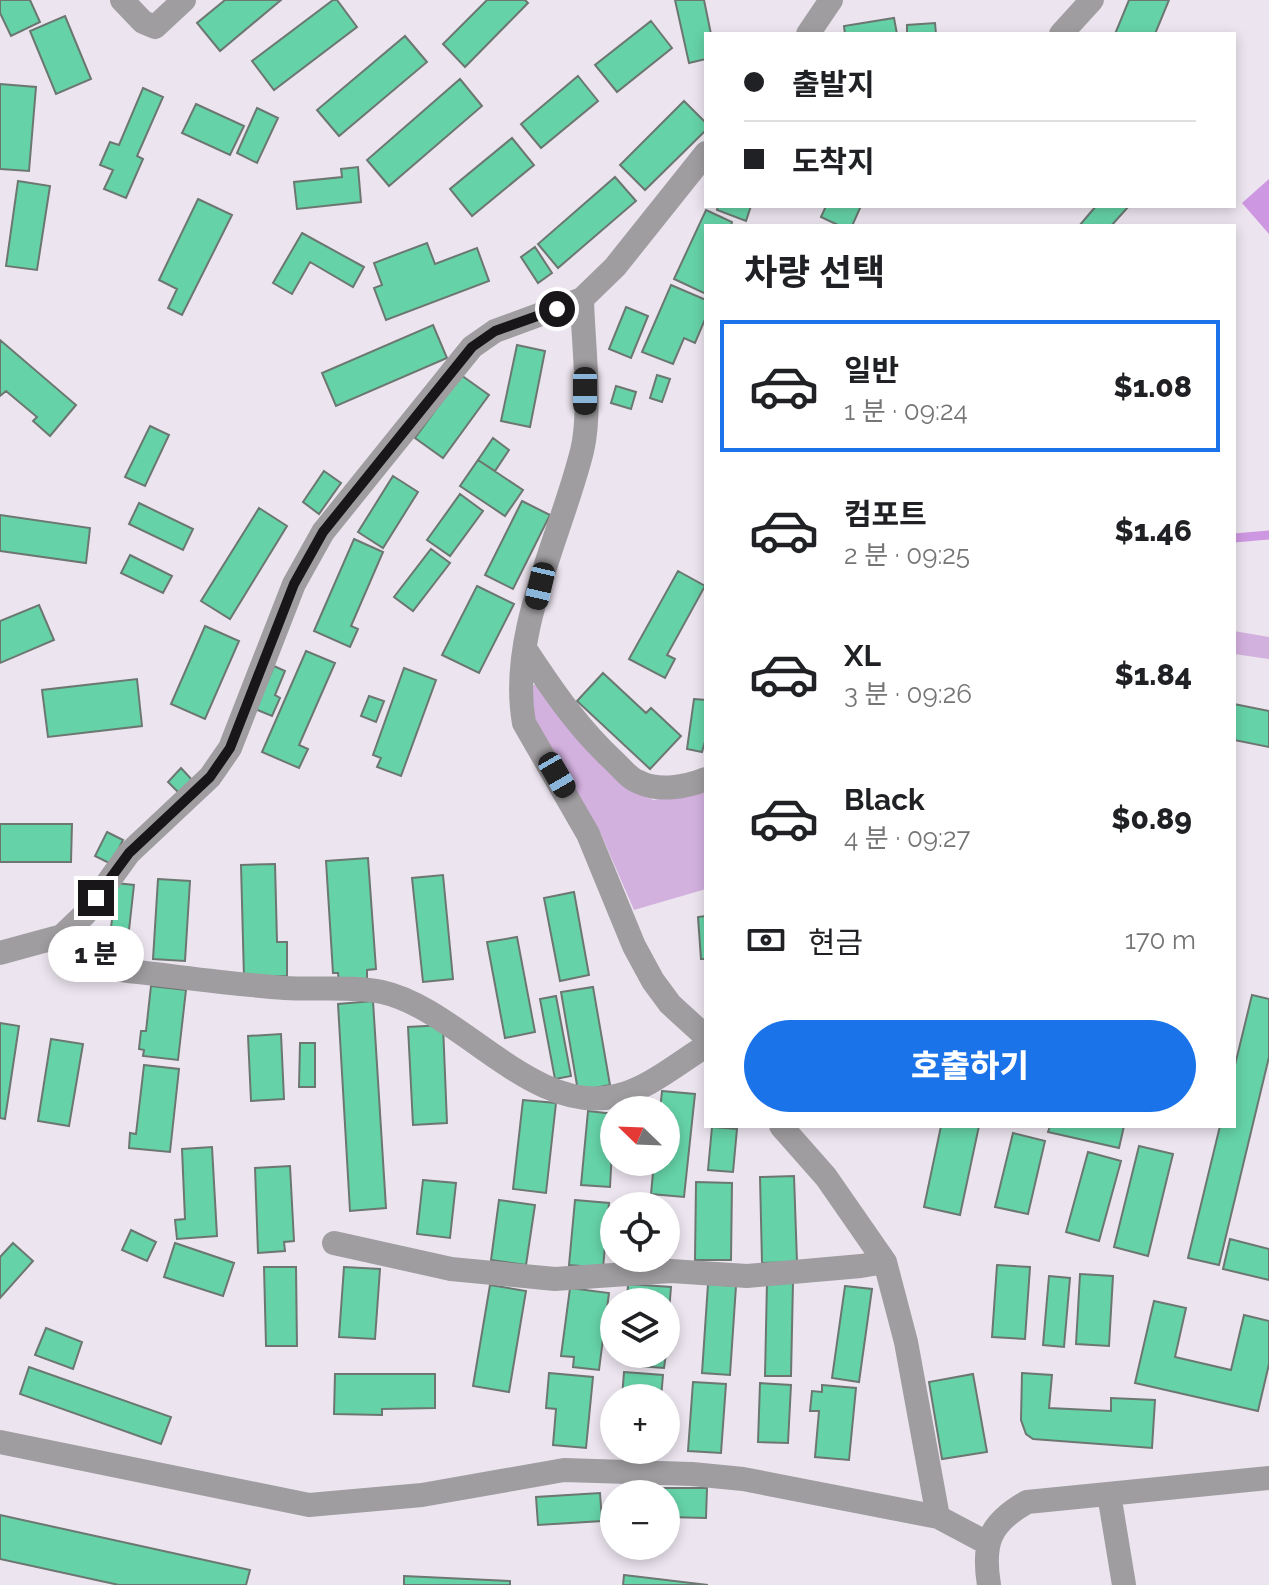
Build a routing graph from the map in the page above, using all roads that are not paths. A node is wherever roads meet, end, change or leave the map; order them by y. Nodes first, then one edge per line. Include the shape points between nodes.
1 (122, 0) edge
2 (184, 0) edge
3 (831, 0) edge
4 (1092, 0) edge
5 (809, 32) edge
6 (1063, 32) edge
7 (704, 156) edge
8 (582, 299) junction
9 (526, 650) junction
10 (704, 780) edge
11 (73, 926) junction
12 (0, 953) edge
13 (704, 1035) edge
14 (704, 1047) edge
15 (783, 1128) edge
16 (334, 1243) dead end
17 (885, 1262) junction
18 (0, 1442) edge
19 (1269, 1478) edge
20 (1109, 1494) junction
21 (938, 1517) junction
22 (987, 1543) junction
23 (989, 1585) edge
24 (1124, 1585) edge

1 - 2 street via 155,27
3 - 5 street
4 - 6 street
7 - 8 street via 615,267
8 - 9 street via 583,448
8 - 11 street via 495,331 472,347 432,394 323,532 294,584 230,748 210,777 129,853
9 - 10 street via 591,740 637,782 678,787
9 - 13 street via 519,692 524,723 588,834 653,981
11 - 12 street via 62,936
11 - 14 street via 92,963 110,969 229,984 386,993 448,1022 511,1067 581,1097 616,1096 640,1087
15 - 17 street via 826,1177
16 - 17 street via 451,1269 555,1279 671,1271 747,1276
17 - 21 street via 906,1342
18 - 21 street via 309,1505 422,1495 564,1470 743,1479
19 - 20 street
20 - 22 street via 1027,1502 1002,1516
20 - 24 street
21 - 22 street
22 - 23 street

